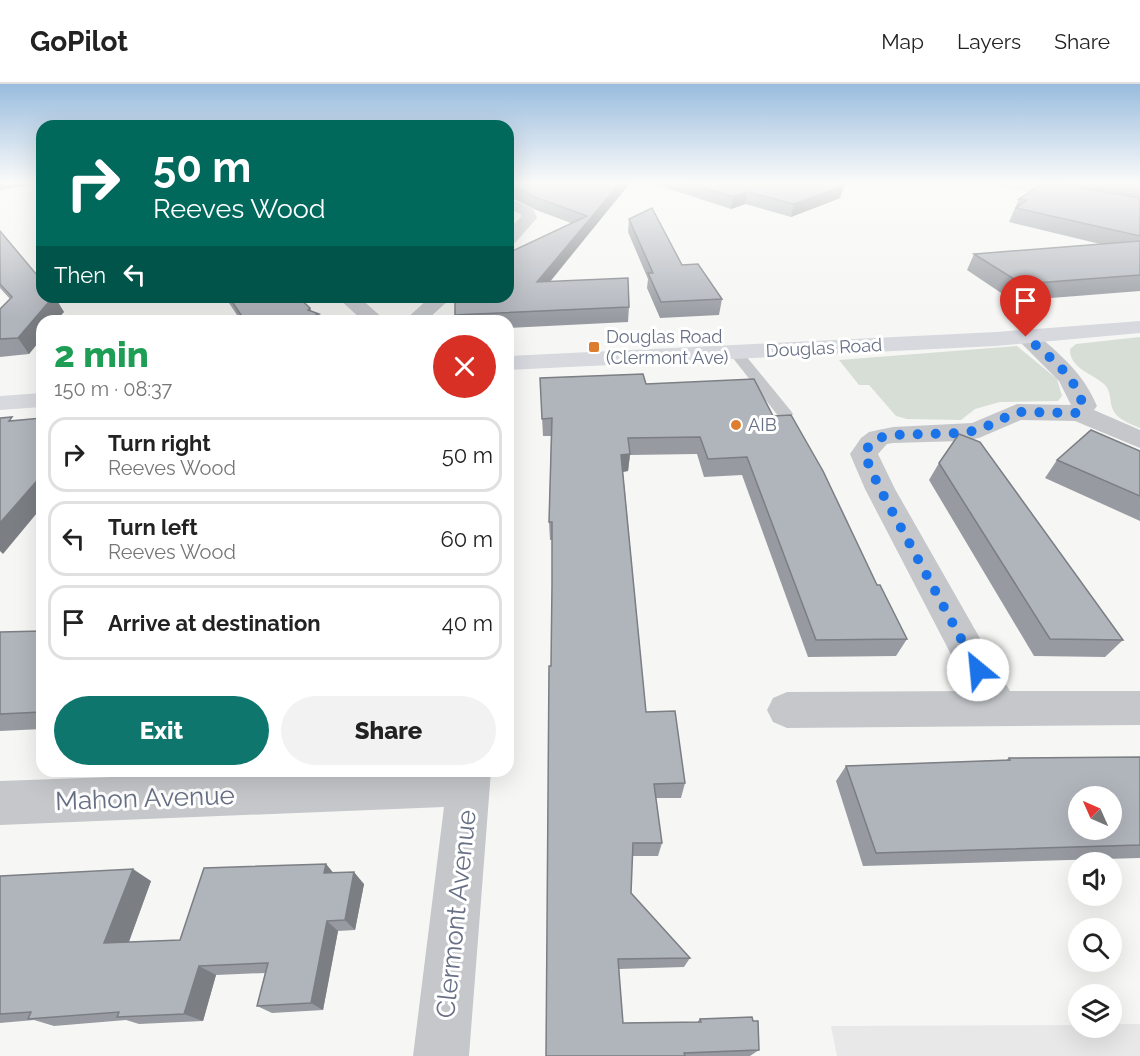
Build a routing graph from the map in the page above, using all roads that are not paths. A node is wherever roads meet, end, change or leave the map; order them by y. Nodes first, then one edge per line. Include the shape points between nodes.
1 (354, 303) edge
2 (435, 303) edge
3 (369, 315) edge
4 (421, 315) edge
5 (1140, 327) edge
6 (1026, 337) junction
7 (735, 353) junction
8 (514, 363) edge
9 (36, 400) edge
10 (0, 403) edge
11 (1079, 413) junction
12 (785, 414) edge
13 (1140, 440) edge
14 (1140, 708) edge
15 (787, 710) dead end
16 (1000, 710) junction
17 (470, 778) edge
18 (0, 803) edge
19 (441, 1056) edge

1 - 3 street
2 - 4 street
5 - 6 main road, Douglas Road
6 - 7 main road, Douglas Road
6 - 11 street via 1065,370 1081,398 1083,406
7 - 8 main road, Douglas Road
7 - 12 lane
9 - 10 main road
11 - 13 street
11 - 16 street via 1017,412 979,430 893,435 878,438 864,454
14 - 16 street
15 - 16 street
17 - 18 street, Mahon Avenue
17 - 19 street, Clermont Avenue

